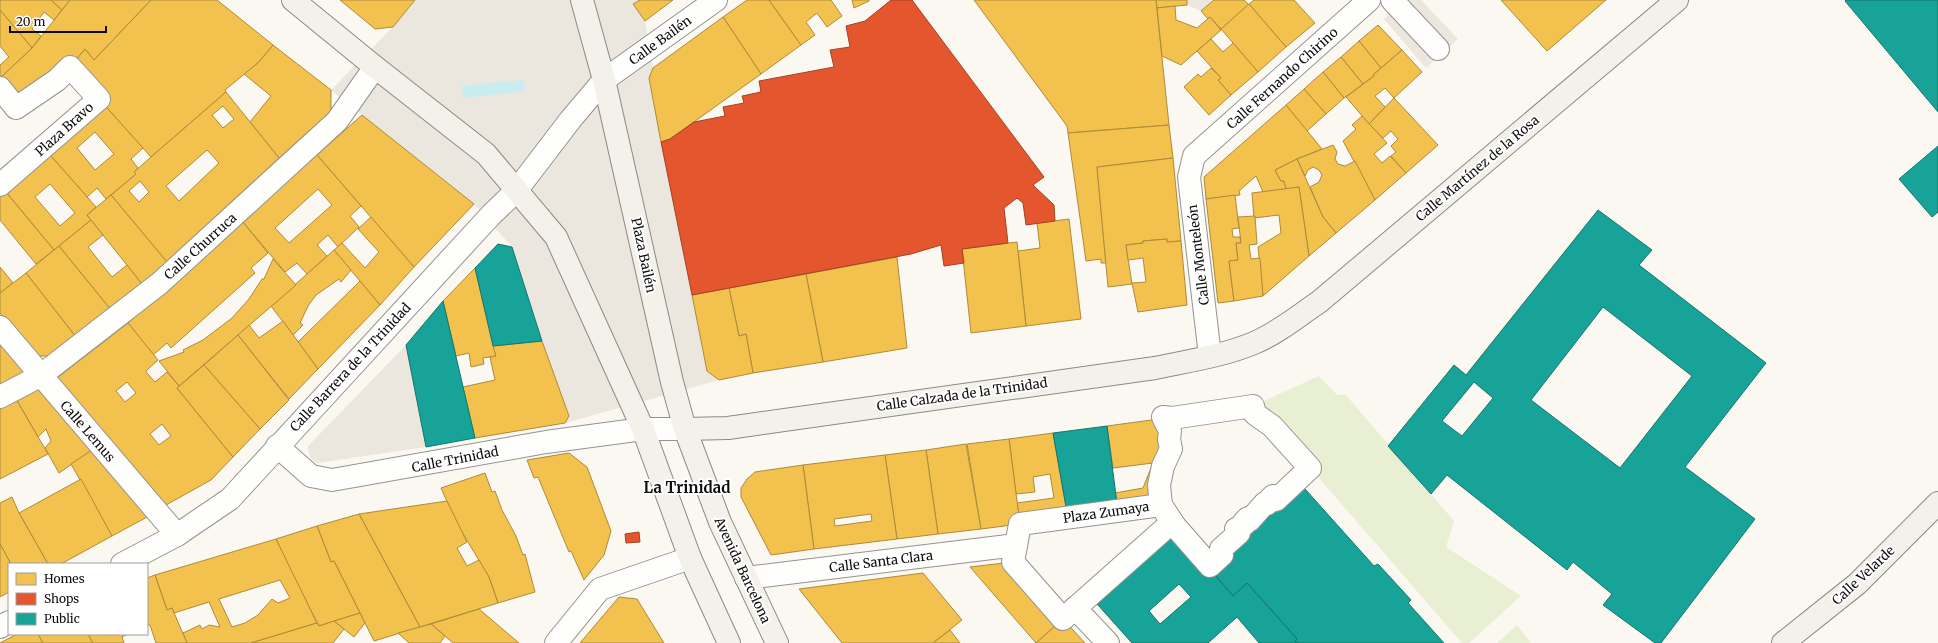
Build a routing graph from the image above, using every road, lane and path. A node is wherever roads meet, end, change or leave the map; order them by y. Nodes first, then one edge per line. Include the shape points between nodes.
1 (293, 0) edge
2 (582, 0) edge
3 (716, 0) edge
4 (1369, 0) edge
5 (1392, 0) edge
6 (1677, 0) edge
7 (1438, 49) dead end
8 (375, 67) junction
9 (604, 80) junction
10 (0, 88) edge
11 (1194, 156) joint
12 (0, 185) edge
13 (516, 190) junction
14 (0, 327) edge
15 (1275, 332) joint
16 (1210, 356) junction
17 (40, 376) junction
18 (0, 397) edge
19 (643, 429) junction
20 (685, 430) junction
21 (277, 446) junction
22 (1938, 503) edge
23 (1161, 505) junction
24 (1174, 525) junction
25 (177, 535) junction
26 (1016, 545) junction
27 (690, 558) junction
28 (124, 563) edge
29 (746, 578) junction
30 (1075, 608) junction
31 (556, 643) edge
32 (729, 643) edge
33 (777, 643) edge
34 (1108, 643) edge
35 (1783, 643) edge

1 - 8 main road
2 - 9 main road, Plaza Bailén
3 - 9 street, Calle Bailén
4 - 11 street, Calle Fernando Chirino
5 - 7 street
6 - 15 main road, Calle Martínez de la Rosa via 1319,302
8 - 13 main road via 486,154
8 - 17 street, Calle Churruca via 337,121 160,282
9 - 13 street
9 - 20 main road, Plaza Bailén
10 - 12 street, Plaza Bravo via 16,108 57,80 70,66 99,98
11 - 16 street, Calle Monteleón via 1189,177
13 - 19 main road via 556,237
13 - 21 street, Calle Barrera de la Trinidad
14 - 17 street, Calle Lemus
15 - 16 main road, Calle Calzada de la Trinidad via 1254,343
16 - 20 main road, Calle Calzada de la Trinidad via 1155,368 728,428
17 - 18 street, Calle Churruca
17 - 25 street, Calle Lemus
19 - 20 street, Calle Calzada de la Trinidad
19 - 21 street, Calle Trinidad via 546,442 332,480 311,476
19 - 27 main road
20 - 29 main road, Avenida Barcelona via 720,522
21 - 25 street, Calle Barrera de la Trinidad via 230,499
22 - 35 main road, Calle Velarde via 1857,584
23 - 24 street
23 - 24 street via 1159,485 1163,466 1171,449 1170,431 1163,417 1172,418 1254,406 1255,414 1272,426 1310,468 1276,500 1273,496 1271,501 1267,504 1265,502 1250,520 1248,518 1245,524 1236,529 1239,533 1221,549 1222,555 1210,566
23 - 26 street, Plaza Zumaya via 1020,524
24 - 30 street, Plaza Zumaya via 1170,524
25 - 28 street
26 - 29 street, Calle Santa Clara
26 - 30 street, Plaza Zumaya via 1013,562 1063,619
27 - 31 street via 600,589
27 - 32 main road
29 - 33 main road, Avenida Barcelona
30 - 34 street

